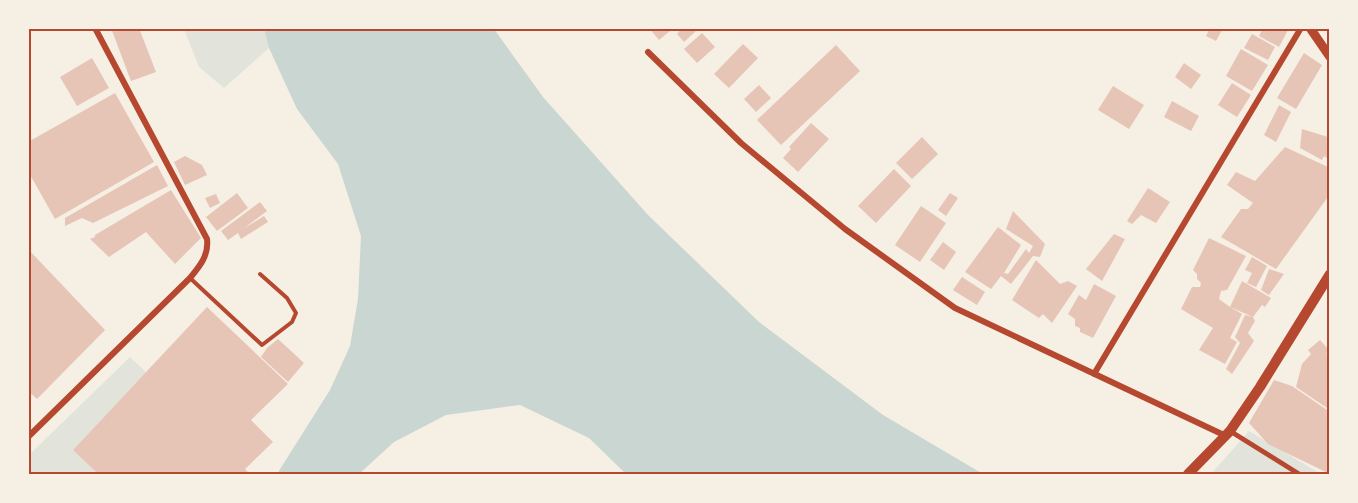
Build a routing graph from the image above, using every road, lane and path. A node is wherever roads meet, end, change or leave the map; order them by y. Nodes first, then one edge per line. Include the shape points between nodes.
1 (95, 28) edge
2 (1300, 28) edge
3 (1310, 28) edge
4 (648, 52) dead end
5 (1329, 57) edge
6 (260, 274) dead end
7 (1329, 274) edge
8 (190, 278) junction
9 (1094, 374) junction
10 (28, 437) edge
11 (1225, 437) junction
12 (1188, 474) edge
13 (1299, 474) edge

1 - 8 street via 207,239 208,249
2 - 9 street
3 - 5 street
4 - 9 street via 741,143 845,229 955,308
6 - 8 lane via 287,298 296,313 292,322 262,345
7 - 11 main road
8 - 10 street
9 - 11 street
11 - 12 main road
11 - 13 street

